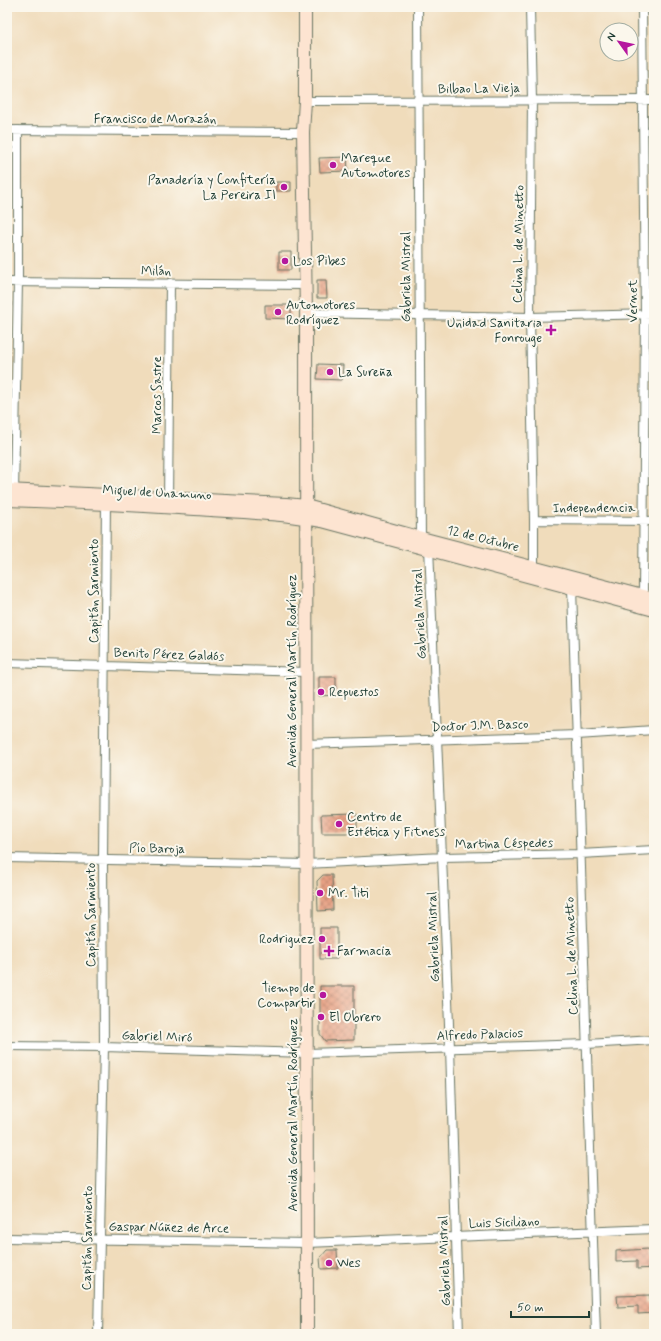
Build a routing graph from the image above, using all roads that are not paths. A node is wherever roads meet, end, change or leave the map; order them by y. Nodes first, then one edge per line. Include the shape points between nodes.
1 (305, 7) edge
2 (418, 7) edge
3 (530, 7) edge
4 (642, 7) edge
5 (532, 100) junction
6 (644, 100) junction
7 (654, 100) edge
8 (305, 101) junction
9 (417, 102) junction
10 (7, 130) edge
11 (18, 130) junction
12 (303, 132) junction
13 (7, 282) edge
14 (18, 282) junction
15 (170, 283) junction
16 (305, 285) junction
17 (306, 313) junction
18 (645, 314) junction
19 (654, 314) edge
20 (418, 315) junction
21 (530, 316) junction
22 (11, 495) edge
23 (106, 500) junction
24 (168, 503) junction
25 (306, 512) junction
26 (534, 520) junction
27 (643, 521) junction
28 (654, 521) edge
29 (425, 544) junction
30 (531, 571) junction
31 (573, 583) junction
32 (648, 597) edge
33 (654, 610) edge
34 (7, 663) edge
35 (105, 665) junction
36 (306, 672) junction
37 (654, 730) edge
38 (576, 735) junction
39 (438, 739) junction
40 (306, 744) junction
41 (654, 850) edge
42 (580, 854) junction
43 (443, 857) junction
44 (7, 858) edge
45 (103, 860) junction
46 (306, 864) junction
47 (654, 1040) edge
48 (587, 1044) junction
49 (7, 1046) edge
50 (104, 1047) junction
51 (450, 1048) junction
52 (307, 1053) junction
53 (654, 1228) edge
54 (592, 1232) junction
55 (456, 1237) junction
56 (7, 1238) edge
57 (99, 1239) junction
58 (307, 1243) junction
59 (98, 1334) edge
60 (307, 1334) edge
61 (459, 1334) edge
62 (596, 1334) edge

1 - 8 main road, Avenida General Martín Rodríguez
2 - 9 street, Gabriela Mistral
3 - 5 street, Celina L. de Minetto
4 - 6 street, Vernet
5 - 6 street, Bilbao La Vieja
5 - 9 street, Bilbao La Vieja
5 - 21 street, Celina L. de Minetto
6 - 7 street, Bilbao La Vieja
6 - 18 street, Vernet
8 - 9 street, Bilbao La Vieja
8 - 12 main road, Avenida General Martín Rodríguez
9 - 20 street, Gabriela Mistral
10 - 11 street, Francisco de Morazán
11 - 12 street, Francisco de Morazán
11 - 14 street
12 - 16 main road, Avenida General Martín Rodríguez
13 - 14 street, Milán
14 - 15 street, Milán
14 - 22 street
15 - 16 street, Milán
15 - 24 street, Marcos Sastre
16 - 17 main road, Avenida General Martín Rodríguez
17 - 20 street
17 - 25 main road, Avenida General Martín Rodríguez
18 - 19 street
18 - 21 street
18 - 27 street, Vernet
20 - 21 street
20 - 29 street, Gabriela Mistral
21 - 26 street, Celina L. de Minetto
22 - 23 main road, Miguel de Unamuno
23 - 24 main road, Miguel de Unamuno
23 - 35 street, Capitán Sarmiento
24 - 25 main road, Miguel de Unamuno via 286,514
25 - 29 main road, 12 de Octubre via 322,521
25 - 36 main road, Avenida General Martín Rodríguez
26 - 27 street, Independencia
26 - 30 street, Celina L. de Minetto
27 - 28 street, Independencia
27 - 32 street, Vernet
29 - 30 main road, 12 de Octubre
29 - 39 street, Gabriela Mistral
30 - 31 main road, 12 de Octubre
31 - 32 main road, 12 de Octubre
31 - 33 main road, 12 de Octubre
31 - 38 street, Celina L. de Minetto
34 - 35 street, Benito Pérez Galdós
35 - 36 street, Benito Pérez Galdós
35 - 45 street, Capitán Sarmiento
36 - 40 main road, Avenida General Martín Rodríguez
37 - 38 street, Doctor J.M. Basco
38 - 39 street, Doctor J.M. Basco
38 - 42 street, Celina L. de Minetto
39 - 40 street, Doctor J.M. Basco
39 - 43 street, Gabriela Mistral
40 - 46 main road, Avenida General Martín Rodríguez
41 - 42 street, Martina Céspedes
42 - 43 street, Martina Céspedes
42 - 48 street, Celina L. de Minetto
43 - 46 street, Martina Céspedes
43 - 51 street, Gabriela Mistral
44 - 45 street, Pío Baroja
45 - 46 street, Pío Baroja
45 - 50 street, Capitán Sarmiento
46 - 52 main road, Avenida General Martín Rodríguez
47 - 48 street, Alfredo Palacios
48 - 51 street, Alfredo Palacios
48 - 54 street, Celina L. de Minetto
49 - 50 street, Gabriel Miró
50 - 52 street, Gabriel Miró
50 - 57 street, Capitán Sarmiento
51 - 52 street, Alfredo Palacios
51 - 55 street, Gabriela Mistral
52 - 58 main road, Avenida General Martín Rodríguez
53 - 54 street, Luis Siciliano
54 - 55 street, Luis Siciliano
54 - 62 street, Celina L. de Minetto
55 - 58 street, Luis Siciliano
55 - 61 street, Gabriela Mistral
56 - 57 street, Gaspar Núñez de Arce
57 - 58 street, Gaspar Núñez de Arce
57 - 59 street, Capitán Sarmiento
58 - 60 main road, Avenida General Martín Rodríguez

